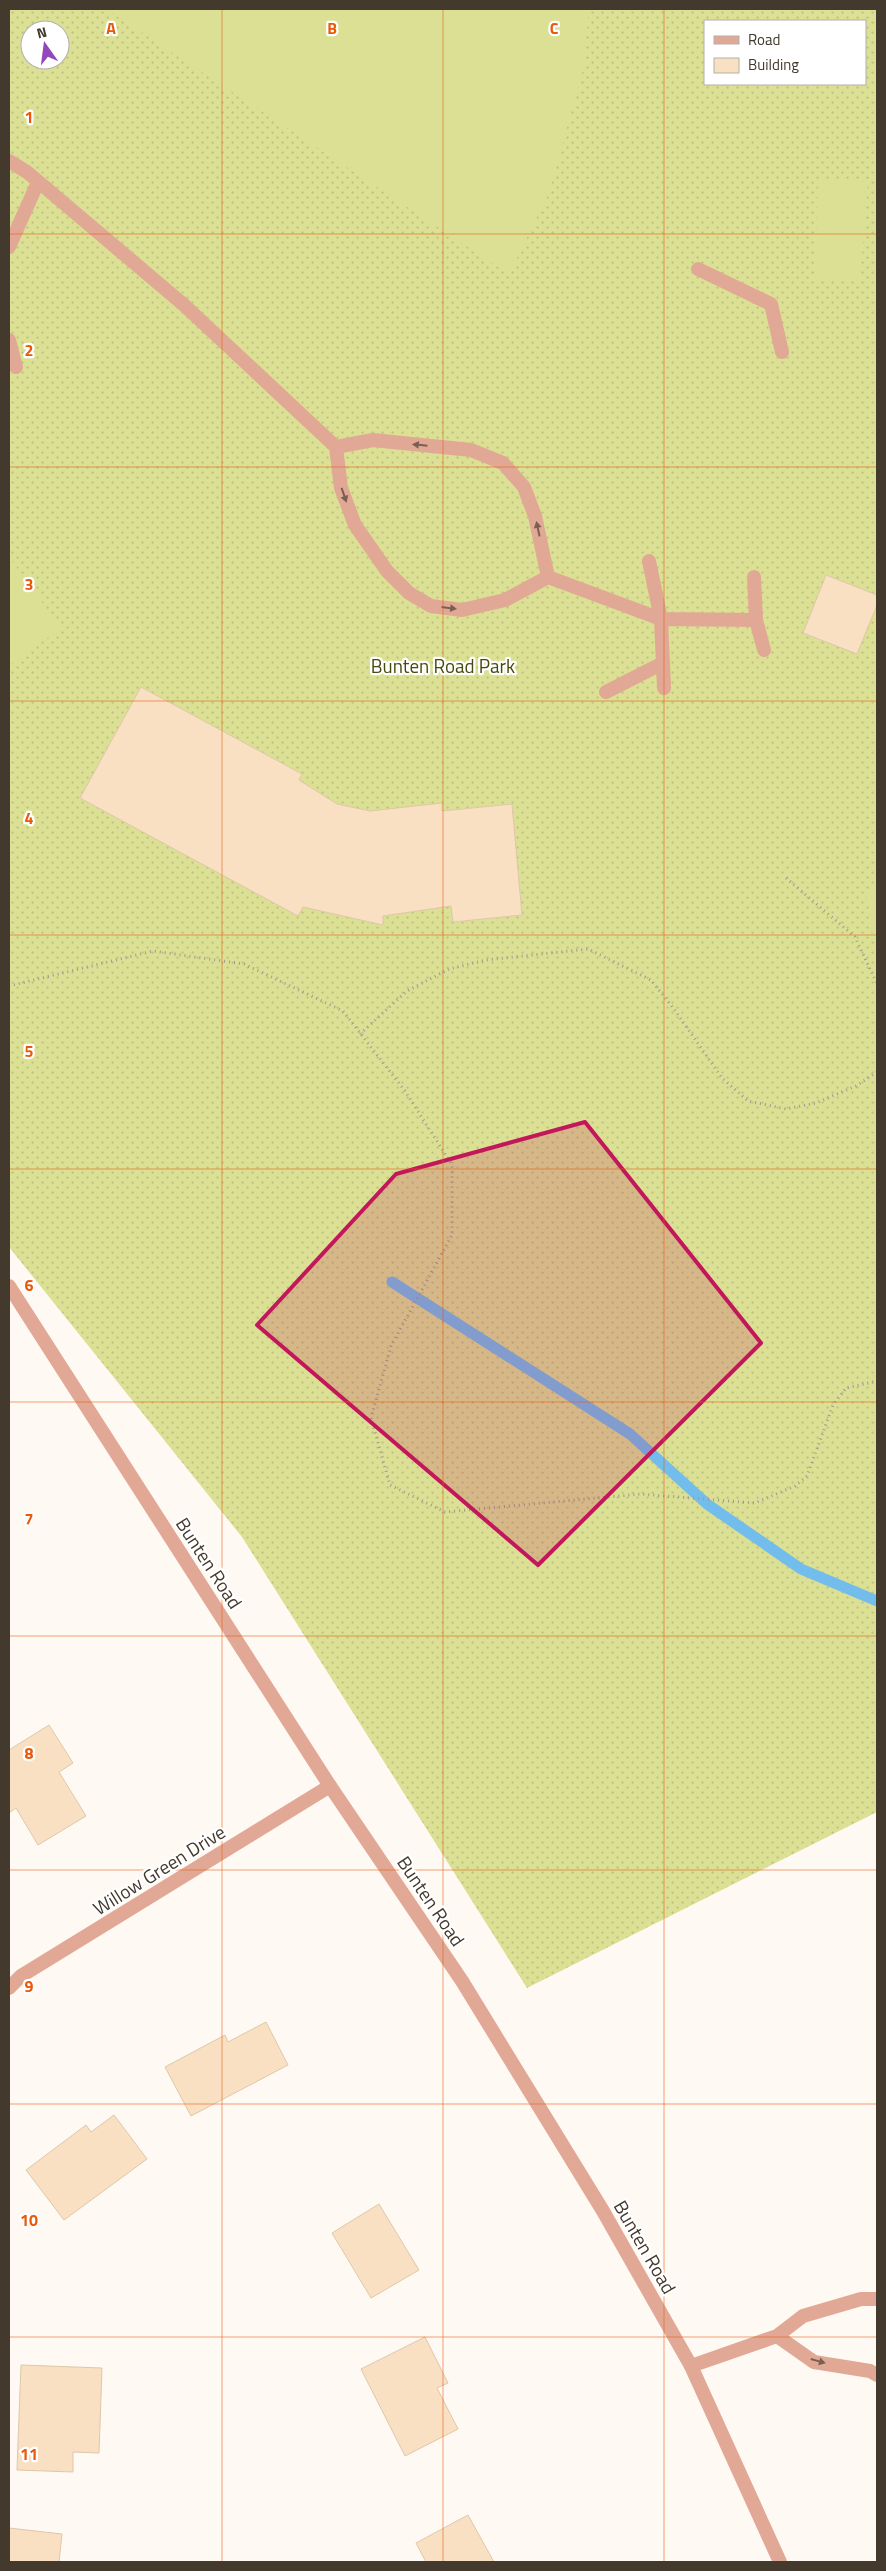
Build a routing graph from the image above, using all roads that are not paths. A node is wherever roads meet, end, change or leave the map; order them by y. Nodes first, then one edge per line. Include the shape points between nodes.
1 (9, 161) edge
2 (38, 182) junction
3 (9, 247) edge
4 (698, 269) dead end
5 (9, 340) edge
6 (782, 352) dead end
7 (16, 367) dead end
8 (336, 447) junction
9 (649, 561) dead end
10 (548, 577) junction
11 (754, 577) dead end
12 (661, 619) junction
13 (756, 620) junction
14 (764, 650) dead end
15 (662, 663) junction
16 (664, 688) dead end
17 (606, 692) dead end
18 (9, 1286) edge
19 (330, 1786) junction
20 (9, 1988) edge
21 (877, 2299) edge
22 (777, 2336) junction
23 (691, 2366) junction
24 (877, 2375) edge
25 (780, 2562) edge

1 - 2 street
2 - 3 street
2 - 8 street via 184,305
4 - 6 street via 771,304
5 - 7 street
10 -> 8 street via 536,516 524,487 503,463 472,450 373,440
8 -> 10 street via 341,488 355,525 388,571 409,593 432,606 462,610 504,600
9 - 12 street
10 - 12 street
11 - 13 street
12 - 13 street
12 - 15 street
13 - 14 street
15 - 16 street
15 - 17 street
18 - 19 street, Bunten Road
19 - 20 street, Willow Green Drive via 21,1976
19 - 23 street, Bunten Road via 462,1981 603,2210
21 - 22 street via 861,2298 803,2316
22 - 23 street
22 -> 24 street via 814,2362 870,2371
23 - 25 street, Bunten Road

